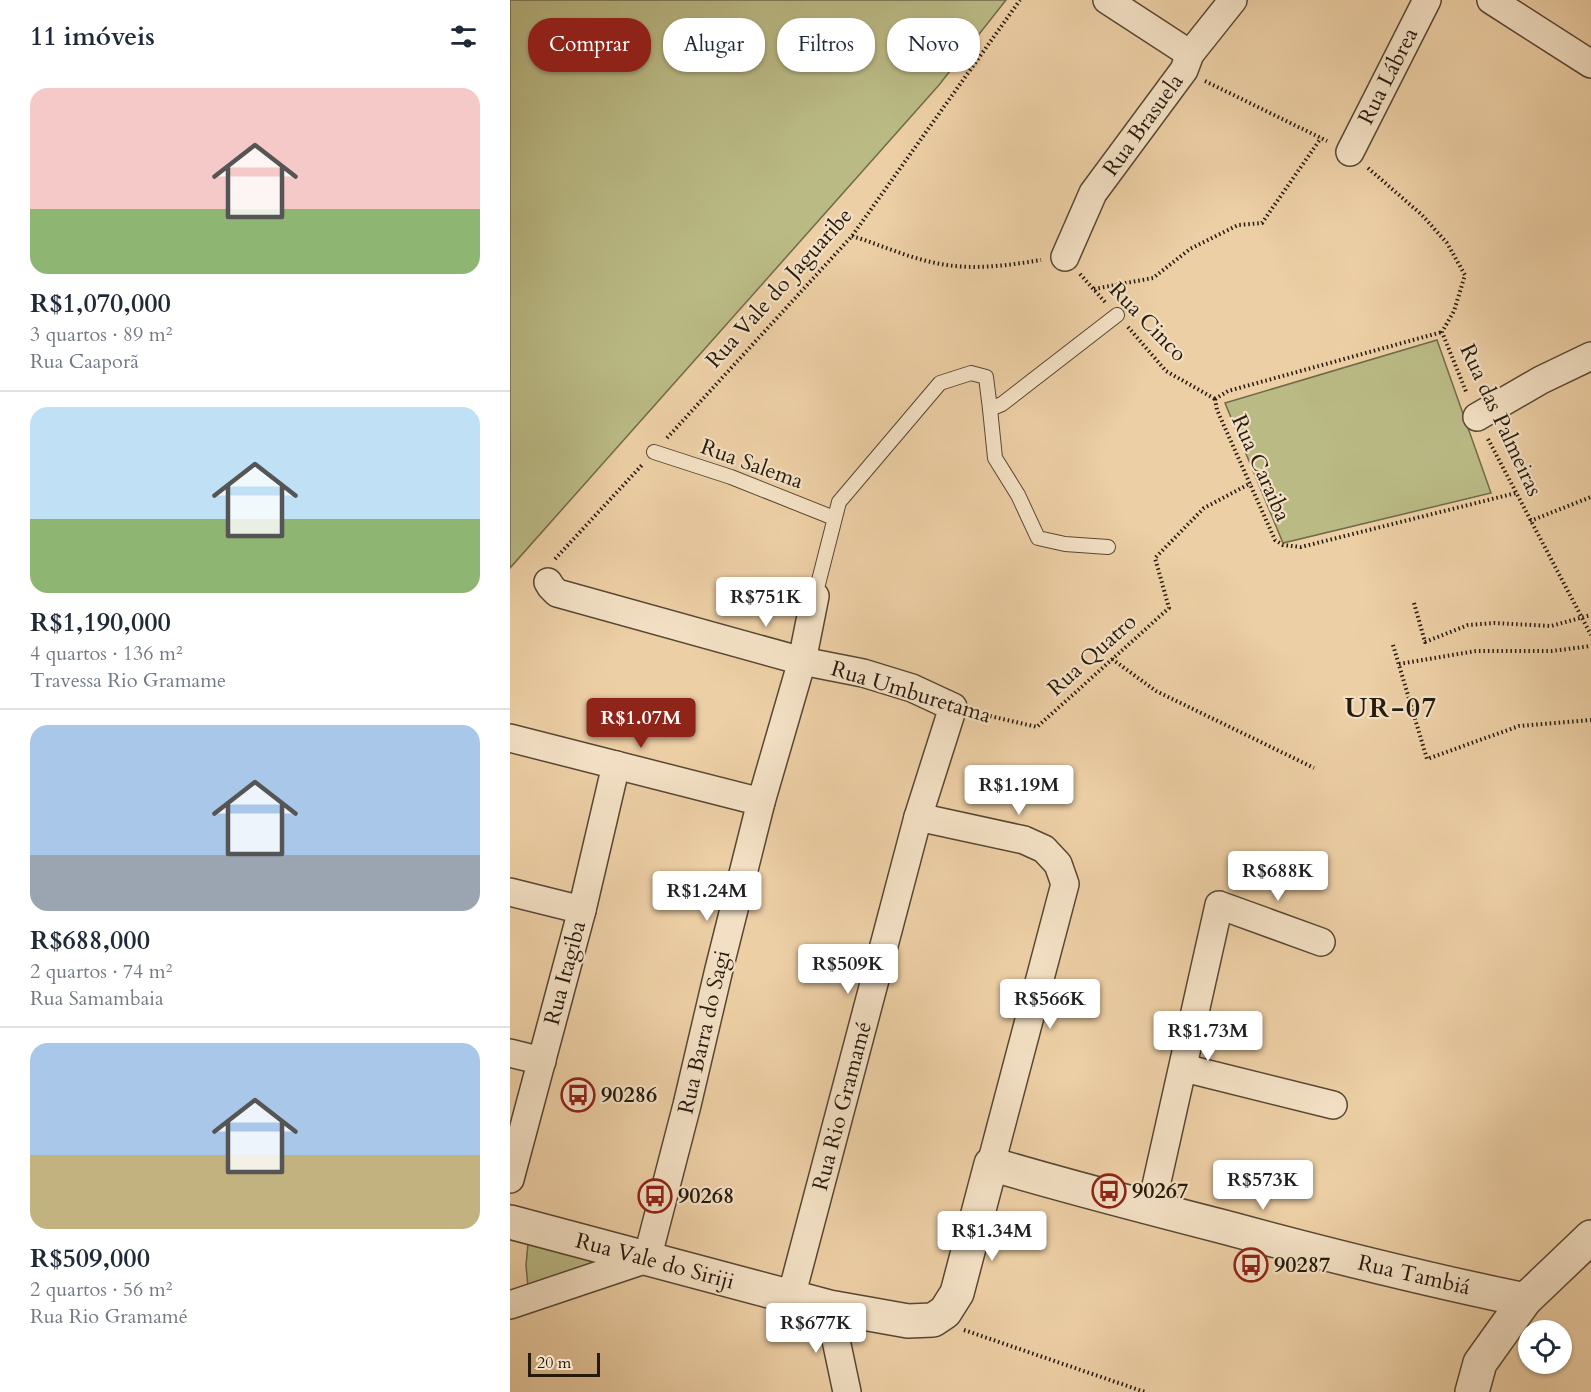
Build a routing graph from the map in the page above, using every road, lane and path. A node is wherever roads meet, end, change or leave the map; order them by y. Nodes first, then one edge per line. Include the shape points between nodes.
1 (1020, 0) edge
2 (1107, 0) edge
3 (1233, 0) edge
4 (1427, 0) edge
5 (1491, 0) edge
6 (1187, 62) junction
7 (1591, 64) edge
8 (1321, 138) junction
9 (1350, 152) junction
10 (852, 236) junction
11 (1065, 257) junction
12 (1094, 289) junction
13 (1117, 315) junction
14 (1442, 332) junction
15 (1591, 356) edge
16 (1215, 399) junction
17 (990, 409) junction
18 (1477, 417) junction
19 (654, 452) junction
20 (1251, 483) junction
21 (1516, 493) junction
22 (1591, 497) edge
23 (834, 518) junction
24 (1530, 521) junction
25 (1108, 548) dead end
26 (548, 582) joint
27 (815, 596) joint
28 (1414, 603) dead end
29 (1591, 615) edge
30 (1582, 618) junction
31 (1591, 635) edge
32 (1394, 645) dead end
33 (1591, 646) edge
34 (1112, 659) junction
35 (802, 661) junction
36 (1399, 664) junction
37 (953, 707) junction
38 (1591, 720) edge
39 (1037, 727) joint
40 (510, 738) edge
41 (616, 765) junction
42 (1314, 768) dead end
43 (761, 802) junction
44 (918, 817) junction
45 (510, 892) edge
46 (582, 910) junction
47 (1321, 942) dead end
48 (510, 1053) edge
49 (542, 1061) junction
50 (1184, 1068) junction
51 (1333, 1105) dead end
52 (991, 1164) junction
53 (510, 1179) edge
54 (1151, 1208) junction
55 (510, 1222) edge
56 (1591, 1237) edge
57 (647, 1259) junction
58 (791, 1297) junction
59 (1525, 1300) junction
60 (510, 1305) edge
61 (829, 1307) junction
62 (933, 1320) junction
63 (847, 1392) edge
64 (1145, 1392) edge
65 (1472, 1392) edge

1 - 10 path, Rua Vale do Jaguaribe
2 - 6 street
3 - 6 street, Rua Brasuela
4 - 9 street, Rua Lábrea
5 - 7 street
6 - 8 path, Rua das Palmeiras
6 - 11 street, Rua Brasuela via 1092,193
8 - 9 path, Rua das Palmeiras
8 - 12 path via 1262,223 1238,225 1190,249 1153,278
9 - 14 path, Rua das Palmeiras via 1422,215 1447,243 1465,275 1454,311
10 - 11 path via 931,262 968,267
10 - 19 path, Rua Vale do Jaguaribe
11 - 12 path, Rua Cinco
12 - 13 path, Rua Cinco
13 - 16 path, Rua Cinco via 1166,371
13 - 17 lane via 1002,404
14 - 16 path, Rua Caraiba via 1228,391
14 - 18 path, Rua das Palmeiras
15 - 18 street
16 - 20 path, Rua Caraiba
17 - 23 lane via 986,377 971,373 940,383 838,502
17 - 25 lane via 995,458 1038,538
18 - 21 path, Rua das Palmeiras
19 - 23 lane, Rua Salema via 731,477
19 - 26 path, Rua Vale do Jaguaribe via 549,566
20 - 21 path, Rua Caraiba via 1275,540 1291,547
20 - 34 path, Rua Quatro via 1204,508 1155,558 1169,608
21 - 24 path, Rua das Palmeiras
22 - 24 path
23 - 27 lane
24 - 30 path, Rua das Palmeiras
26 - 35 street, Rua Umburetama via 557,593
27 - 35 street, Rua Barra do Sagi
28 - 30 path via 1425,642 1468,625 1551,627
29 - 30 path
30 - 31 path, Rua das Palmeiras
32 - 36 path
33 - 36 path via 1552,651 1476,651
34 - 39 path, Rua Quatro
34 - 42 path via 1156,691
35 - 37 street, Rua Umburetama via 873,676
35 - 43 street, Rua Barra do Sagi
36 - 38 path via 1427,759 1519,726
37 - 39 path, Rua Umburetama
37 - 44 street, Rua Rio Gramamé
40 - 41 street
41 - 43 street
41 - 46 street, Rua Itagiba
43 - 57 street, Rua Barra do Sagi
44 - 52 street via 1024,840 1044,849 1058,864 1065,884
44 - 58 street, Rua Rio Gramamé
45 - 46 street
46 - 49 street, Rua Itagiba
47 - 50 street via 1219,905
48 - 49 street
49 - 53 street, Rua Itagiba
50 - 51 street
50 - 54 street
52 - 54 street, Rua Tambiá
52 - 62 street via 957,1293 945,1312
54 - 59 street, Rua Tambiá via 1435,1281
55 - 57 street, Rua Vale do Siriji
56 - 59 street
57 - 58 street, Rua Vale do Siriji
57 - 60 street
58 - 61 street, Rua Vale do Siriji
59 - 65 street via 1480,1363
61 - 62 street, Rua Vale do Siriji via 908,1321
61 - 63 street
62 - 64 path

